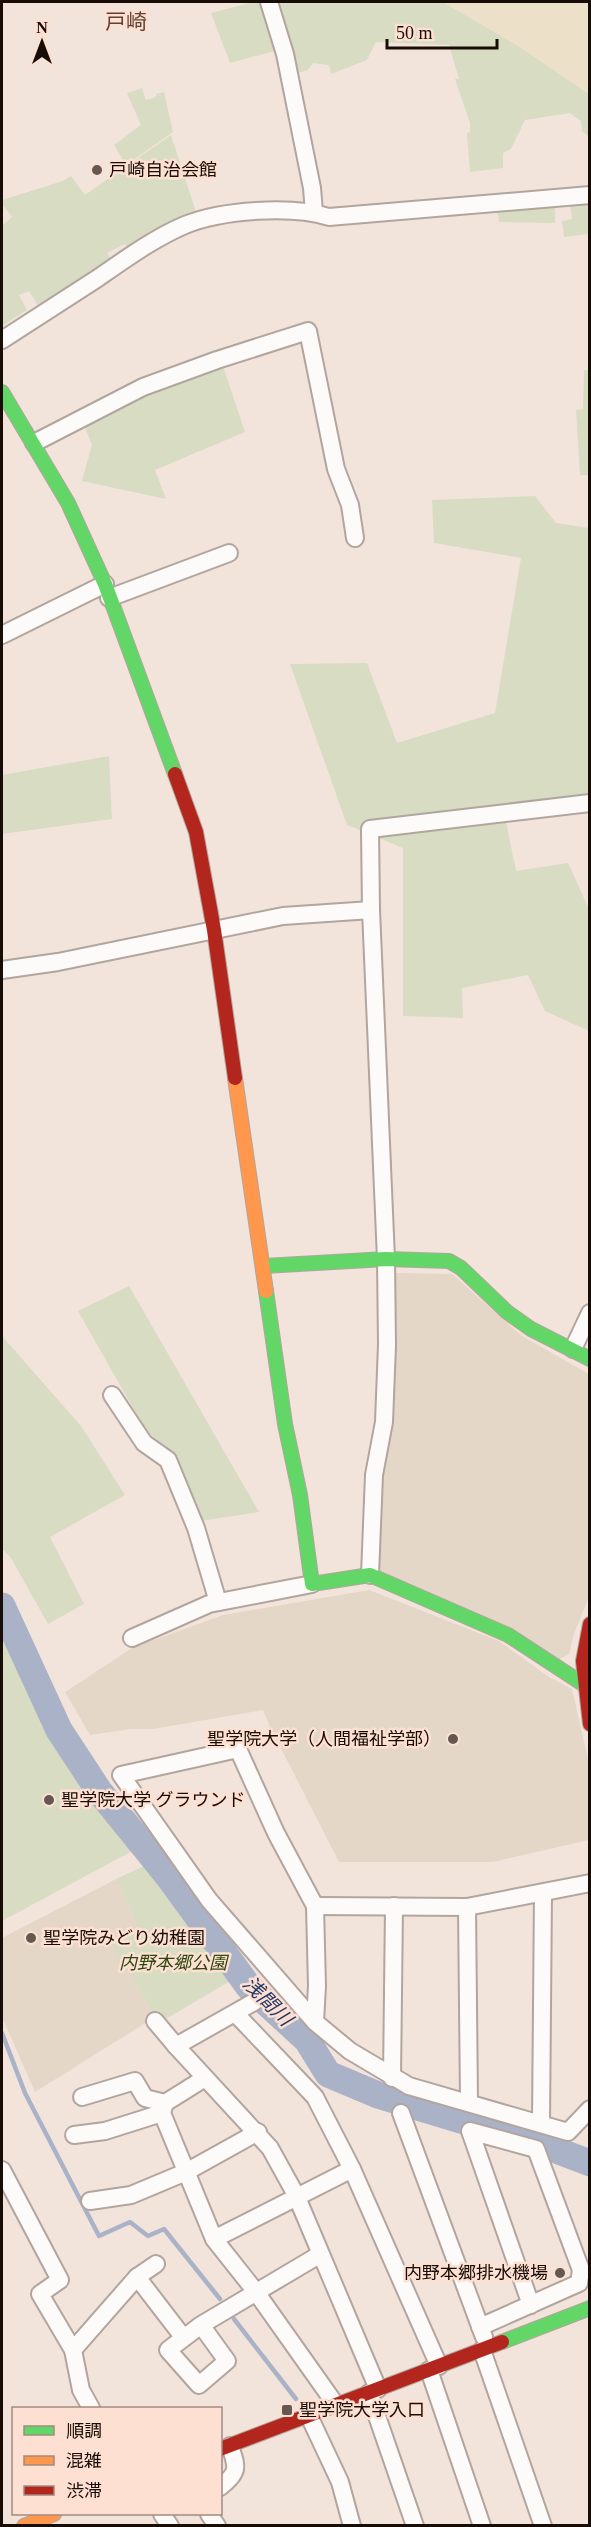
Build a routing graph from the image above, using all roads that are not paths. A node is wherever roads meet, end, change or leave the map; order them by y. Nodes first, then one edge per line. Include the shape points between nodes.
1 (269, 2) edge
2 (590, 195) edge
3 (314, 212) junction
4 (2, 340) edge
5 (2, 392) edge
6 (34, 443) junction
7 (355, 538) dead end
8 (229, 553) dead end
9 (107, 591) junction
10 (2, 634) edge
11 (590, 803) edge
12 (371, 910) junction
13 (214, 930) junction
14 (2, 970) edge
15 (386, 1259) junction
16 (264, 1266) junction
17 (590, 1313) edge
18 (573, 1349) junction
19 (590, 1359) edge
20 (112, 1395) dead end
21 (370, 1575) junction
22 (312, 1584) junction
23 (218, 1602) junction
24 (590, 1624) edge
25 (132, 1638) dead end
26 (583, 1684) junction
27 (590, 1724) edge
28 (590, 1883) edge
29 (543, 1893) junction
30 (315, 1906) junction
31 (394, 1906) junction
32 (467, 1907) junction
33 (254, 2002) dead end
34 (235, 2013) junction
35 (155, 2021) dead end
36 (315, 2022) junction
37 (176, 2046) junction
38 (205, 2078) junction
39 (392, 2078) junction
40 (82, 2097) dead end
41 (469, 2102) junction
42 (163, 2108) junction
43 (590, 2109) edge
44 (401, 2113) dead end
45 (541, 2123) junction
46 (258, 2132) junction
47 (74, 2135) dead end
48 (352, 2169) junction
49 (2, 2170) edge
50 (186, 2172) junction
51 (296, 2195) junction
52 (90, 2201) dead end
53 (214, 2239) junction
54 (319, 2255) junction
55 (156, 2264) dead end
56 (137, 2277) junction
57 (256, 2292) junction
58 (531, 2305) junction
59 (590, 2308) edge
60 (201, 2325) dead end
61 (480, 2327) junction
62 (180, 2333) dead end
63 (485, 2348) junction
64 (72, 2350) junction
65 (434, 2368) junction
66 (373, 2391) junction
67 (336, 2406) junction
68 (90, 2407) edge
69 (309, 2416) junction
70 (225, 2448) edge
71 (222, 2485) edge
72 (52, 2515) edge
73 (24, 2526) edge
74 (352, 2526) edge
75 (415, 2526) edge
76 (482, 2526) edge
77 (543, 2526) edge

1 - 3 street via 285,54
2 - 3 street via 329,217
3 - 4 street via 274,210 213,216 184,225
5 - 6 street
6 - 7 street via 143,387 308,331 336,469 350,505
6 - 9 street via 68,503
8 - 9 street
9 - 10 street
9 - 13 street via 196,832
11 - 12 street via 370,829
12 - 13 street via 283,916
12 - 15 street
13 - 14 street
13 - 16 street
15 - 16 street
15 - 18 street via 449,1261 507,1312 531,1329
15 - 21 street via 384,1422 374,1474
16 - 22 street
17 - 18 street
18 - 19 street
20 - 23 street via 144,1443 168,1460 196,1528
21 - 22 street
21 - 26 street via 508,1635
22 - 23 street
23 - 25 street
24 - 26 street via 584,1647
26 - 27 street
28 - 29 street
29 - 32 street
29 - 45 street
30 - 31 street
30 - 36 street
30 - 36 street via 238,1749 121,1775 209,1900
31 - 32 street
31 - 39 street
32 - 41 street
33 - 34 street
34 - 37 street
34 - 48 street via 315,2097
35 - 37 street
36 - 39 street
37 - 38 street
38 - 42 street
38 - 46 street
39 - 41 street
40 - 42 street via 135,2081 145,2098
41 - 45 street
42 - 47 street via 105,2132
42 - 50 street
43 - 45 street via 568,2132
44 - 61 street
46 - 50 street
46 - 51 street
48 - 51 street
48 - 65 street
49 - 64 street via 60,2280 40,2294
50 - 52 street via 131,2195
50 - 53 street
51 - 53 street
51 - 54 street
53 - 57 street
54 - 57 street
54 - 66 street
55 - 56 street
56 - 62 street
56 - 64 street
57 - 60 street
57 - 67 street
58 - 58 street via 579,2283 581,2270 536,2149 470,2131
58 - 61 street
59 - 63 street
61 - 63 street
63 - 65 street
63 - 77 street
64 - 68 street via 81,2390
65 - 66 street
65 - 76 street
66 - 67 street
66 - 75 street
67 - 69 street
69 - 70 street
69 - 74 street via 340,2482
70 - 71 street via 237,2467
72 - 73 street

